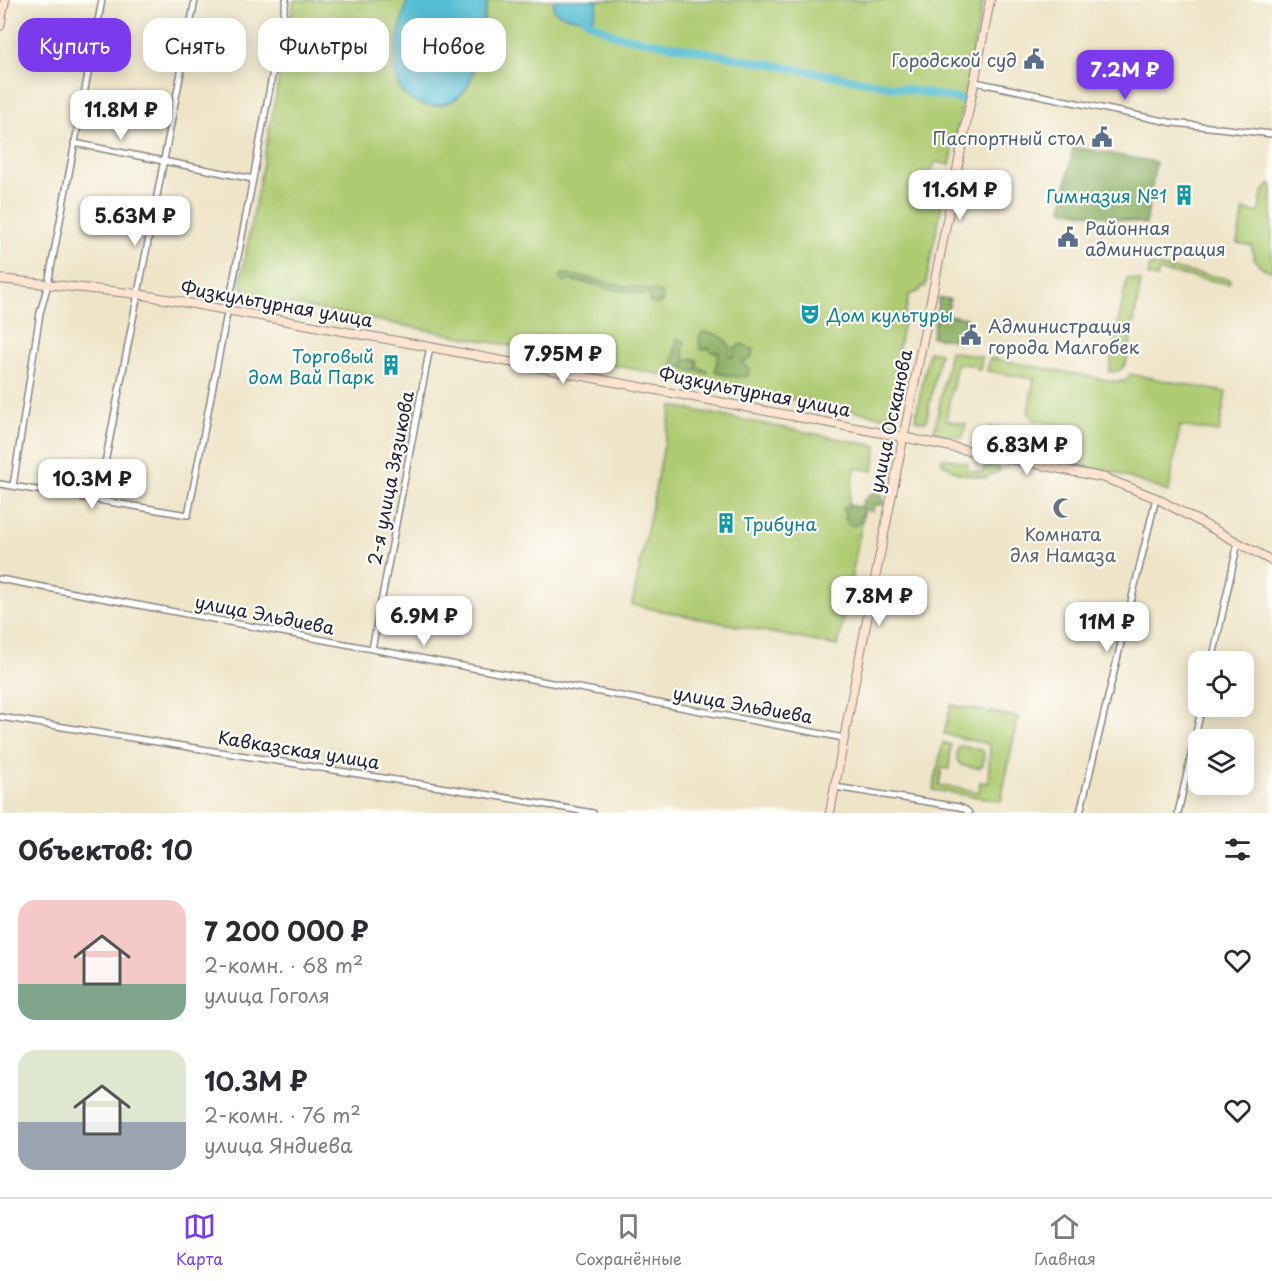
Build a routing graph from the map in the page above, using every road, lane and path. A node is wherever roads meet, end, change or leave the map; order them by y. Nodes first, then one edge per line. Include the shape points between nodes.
1 (5, 0) edge
2 (102, 0) edge
3 (195, 0) edge
4 (286, 0) edge
5 (990, 0) edge
6 (0, 26) edge
7 (975, 82) junction
8 (1272, 134) edge
9 (74, 143) junction
10 (164, 162) junction
11 (253, 179) junction
12 (0, 279) edge
13 (48, 284) junction
14 (138, 294) junction
15 (228, 310) junction
16 (430, 347) junction
17 (903, 437) junction
18 (0, 484) edge
19 (13, 486) junction
20 (1156, 498) junction
21 (98, 499) junction
22 (1238, 542) junction
23 (1272, 561) edge
24 (0, 579) edge
25 (372, 649) junction
26 (1214, 651) edge
27 (0, 717) edge
28 (1200, 717) edge
29 (844, 738) junction
30 (835, 787) junction
31 (593, 813) edge
32 (830, 813) edge
33 (969, 813) edge
34 (1080, 813) edge
35 (1178, 813) edge

1 - 6 main road
2 - 9 street
3 - 10 street
4 - 11 street
5 - 7 main road, улица Осканова
7 - 8 street via 1174,123
7 - 17 main road, улица Осканова
9 - 10 street
9 - 13 street
10 - 11 street
10 - 14 street
11 - 15 street
12 - 13 main road, Физкультурная улица
13 - 14 main road, Физкультурная улица
13 - 19 street
14 - 15 main road, Физкультурная улица
14 - 21 street
15 - 16 main road, Физкультурная улица
15 - 21 street via 188,515
16 - 17 main road, Физкультурная улица
16 - 25 street, 2-я улица Зязикова
17 - 20 main road, Физкультурная улица via 1105,478
17 - 29 main road, улица Осканова
18 - 19 street
19 - 21 street
20 - 22 main road, Физкультурная улица
20 - 34 street
22 - 23 main road, Физкультурная улица
22 - 26 street
24 - 25 street, улица Эльдиева
25 - 29 street, улица Эльдиева
27 - 31 street, Кавказская улица
28 - 35 street
29 - 30 main road, улица Осканова
30 - 32 main road, улица Осканова
30 - 33 street via 959,807

